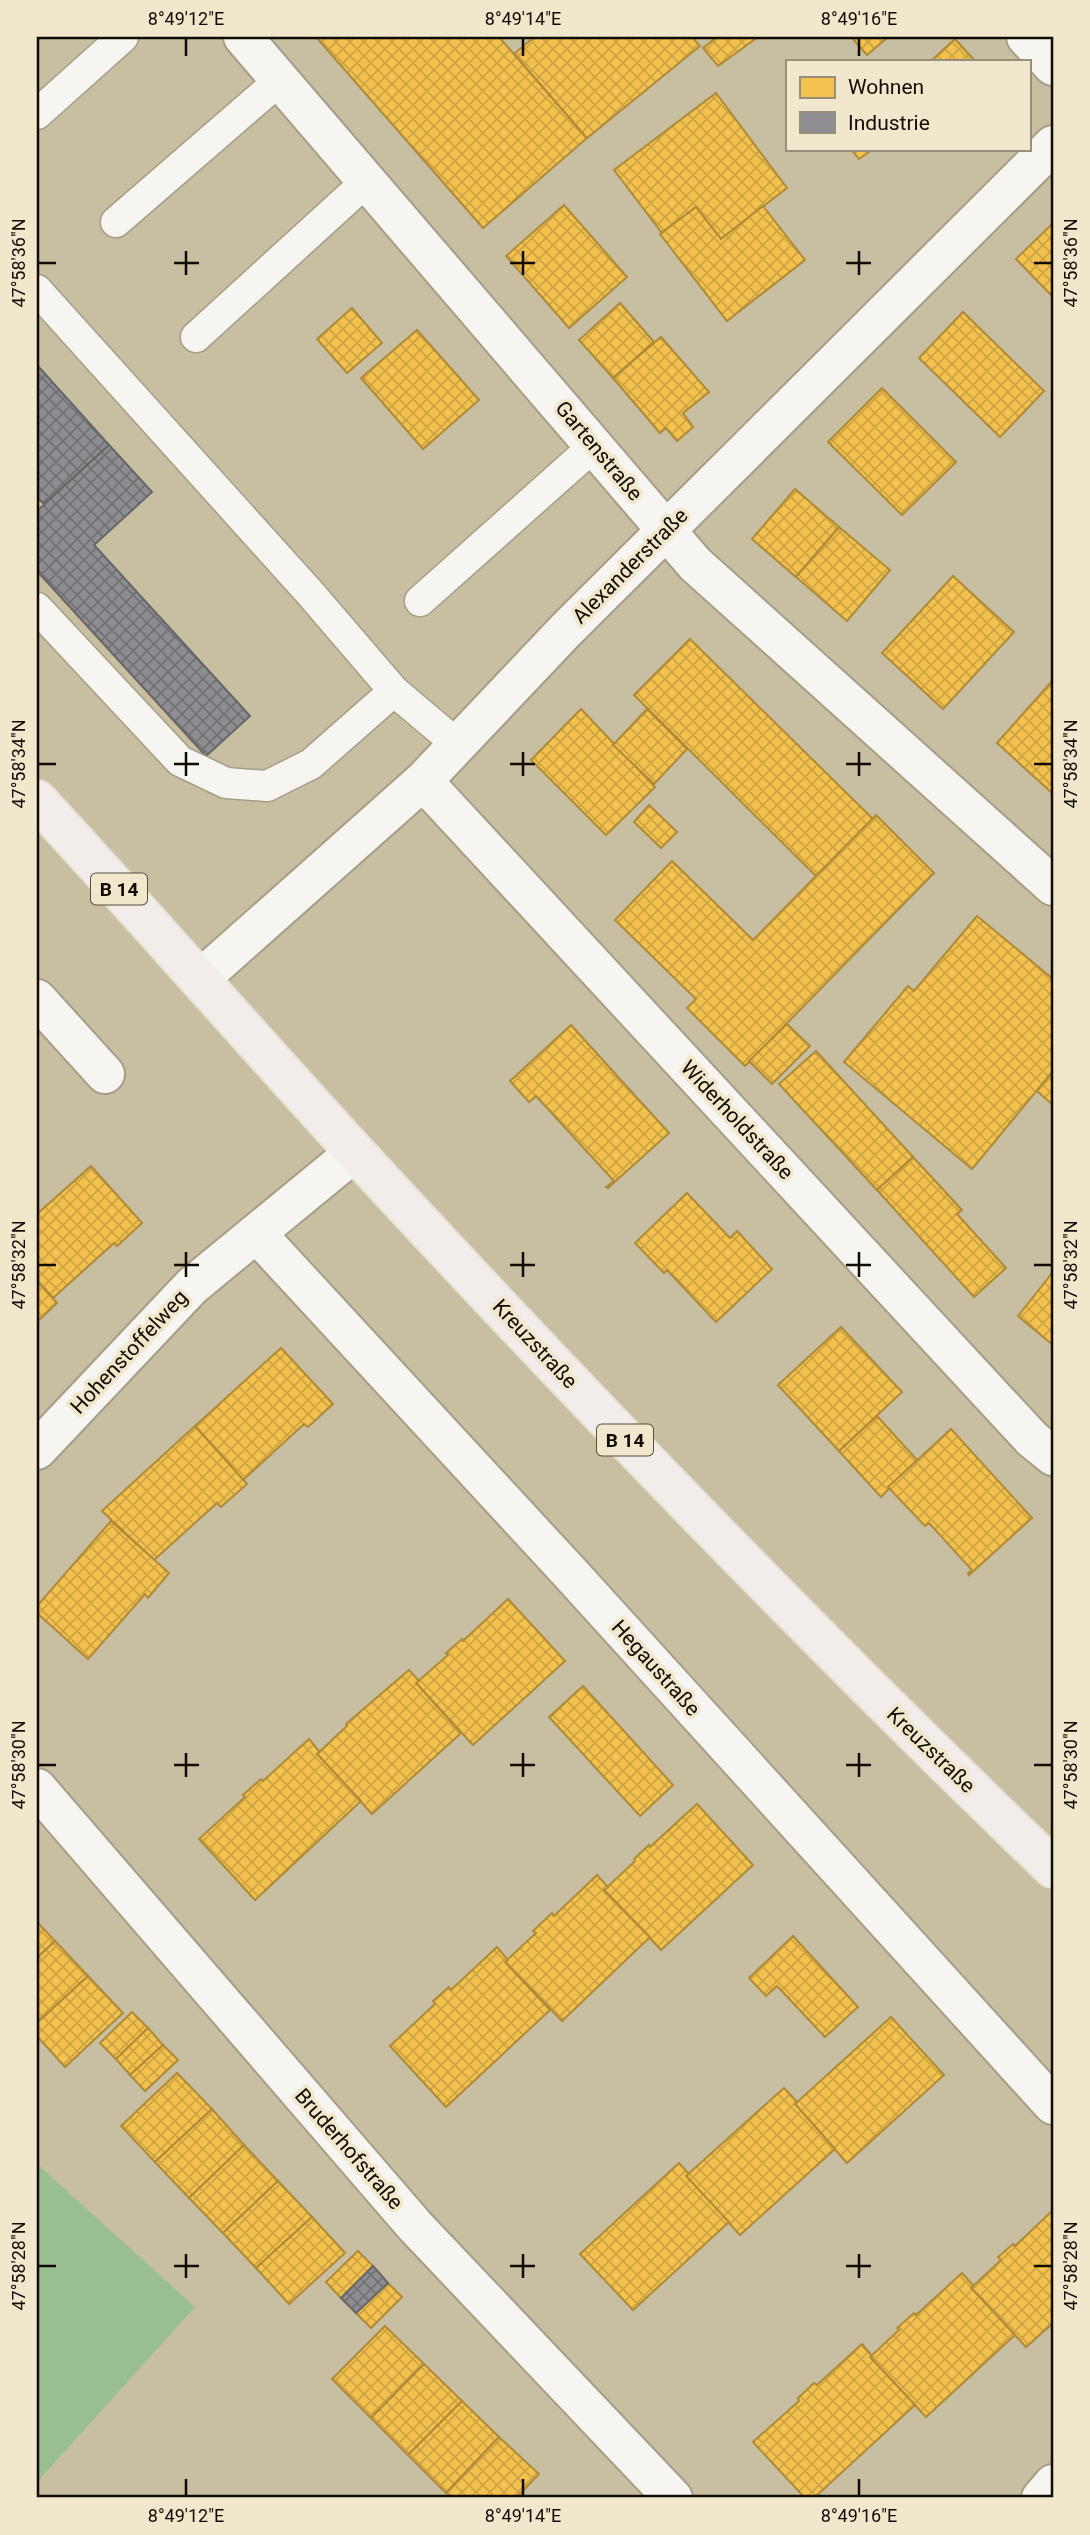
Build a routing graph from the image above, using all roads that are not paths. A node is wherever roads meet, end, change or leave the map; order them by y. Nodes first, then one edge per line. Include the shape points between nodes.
1 (123, 37) edge
2 (243, 37) edge
3 (1026, 37) edge
4 (1053, 66) edge
5 (280, 80) junction
6 (37, 114) edge
7 (1053, 145) edge
8 (367, 181) junction
9 (116, 222) dead end
10 (37, 290) edge
11 (196, 337) dead end
12 (594, 446) junction
13 (666, 530) junction
14 (420, 601) dead end
15 (37, 608) edge
16 (394, 691) junction
17 (458, 745) junction
18 (423, 781) junction
19 (37, 800) edge
20 (1053, 886) edge
21 (200, 979) junction
22 (37, 999) edge
23 (105, 1074) dead end
24 (355, 1152) junction
25 (257, 1234) junction
26 (37, 1450) edge
27 (1053, 1456) edge
28 (37, 1788) edge
29 (1053, 1868) edge
30 (1053, 2105) edge
31 (1053, 2484) edge
32 (673, 2498) edge
33 (1041, 2498) edge

1 - 6 lane
2 - 5 street, Gartenstraße
3 - 4 street
5 - 8 street, Gartenstraße
5 - 9 lane
7 - 13 street, Alexanderstraße
8 - 11 lane
8 - 12 street, Gartenstraße
10 - 16 lane
12 - 13 street, Gartenstraße
12 - 14 lane
13 - 17 street, Alexanderstraße
13 - 20 street, Gartenstraße via 695,564
15 - 16 lane via 180,761 226,783 267,786 311,764
16 - 17 lane
17 - 18 street, Alexanderstraße
18 - 21 street, Alexanderstraße
18 - 27 street, Widerholdstraße via 1032,1439
19 - 21 main road, Kreuzstraße / B 14
21 - 24 main road, Kreuzstraße / B 14
22 - 23 street
24 - 25 street, Hohenstoffelweg
24 - 29 main road, Kreuzstraße / B 14 via 646,1462 901,1722
25 - 26 street, Hohenstoffelweg via 192,1286
25 - 30 street, Hegaustraße
28 - 32 street, Bruderhofstraße via 415,2226
31 - 33 street

